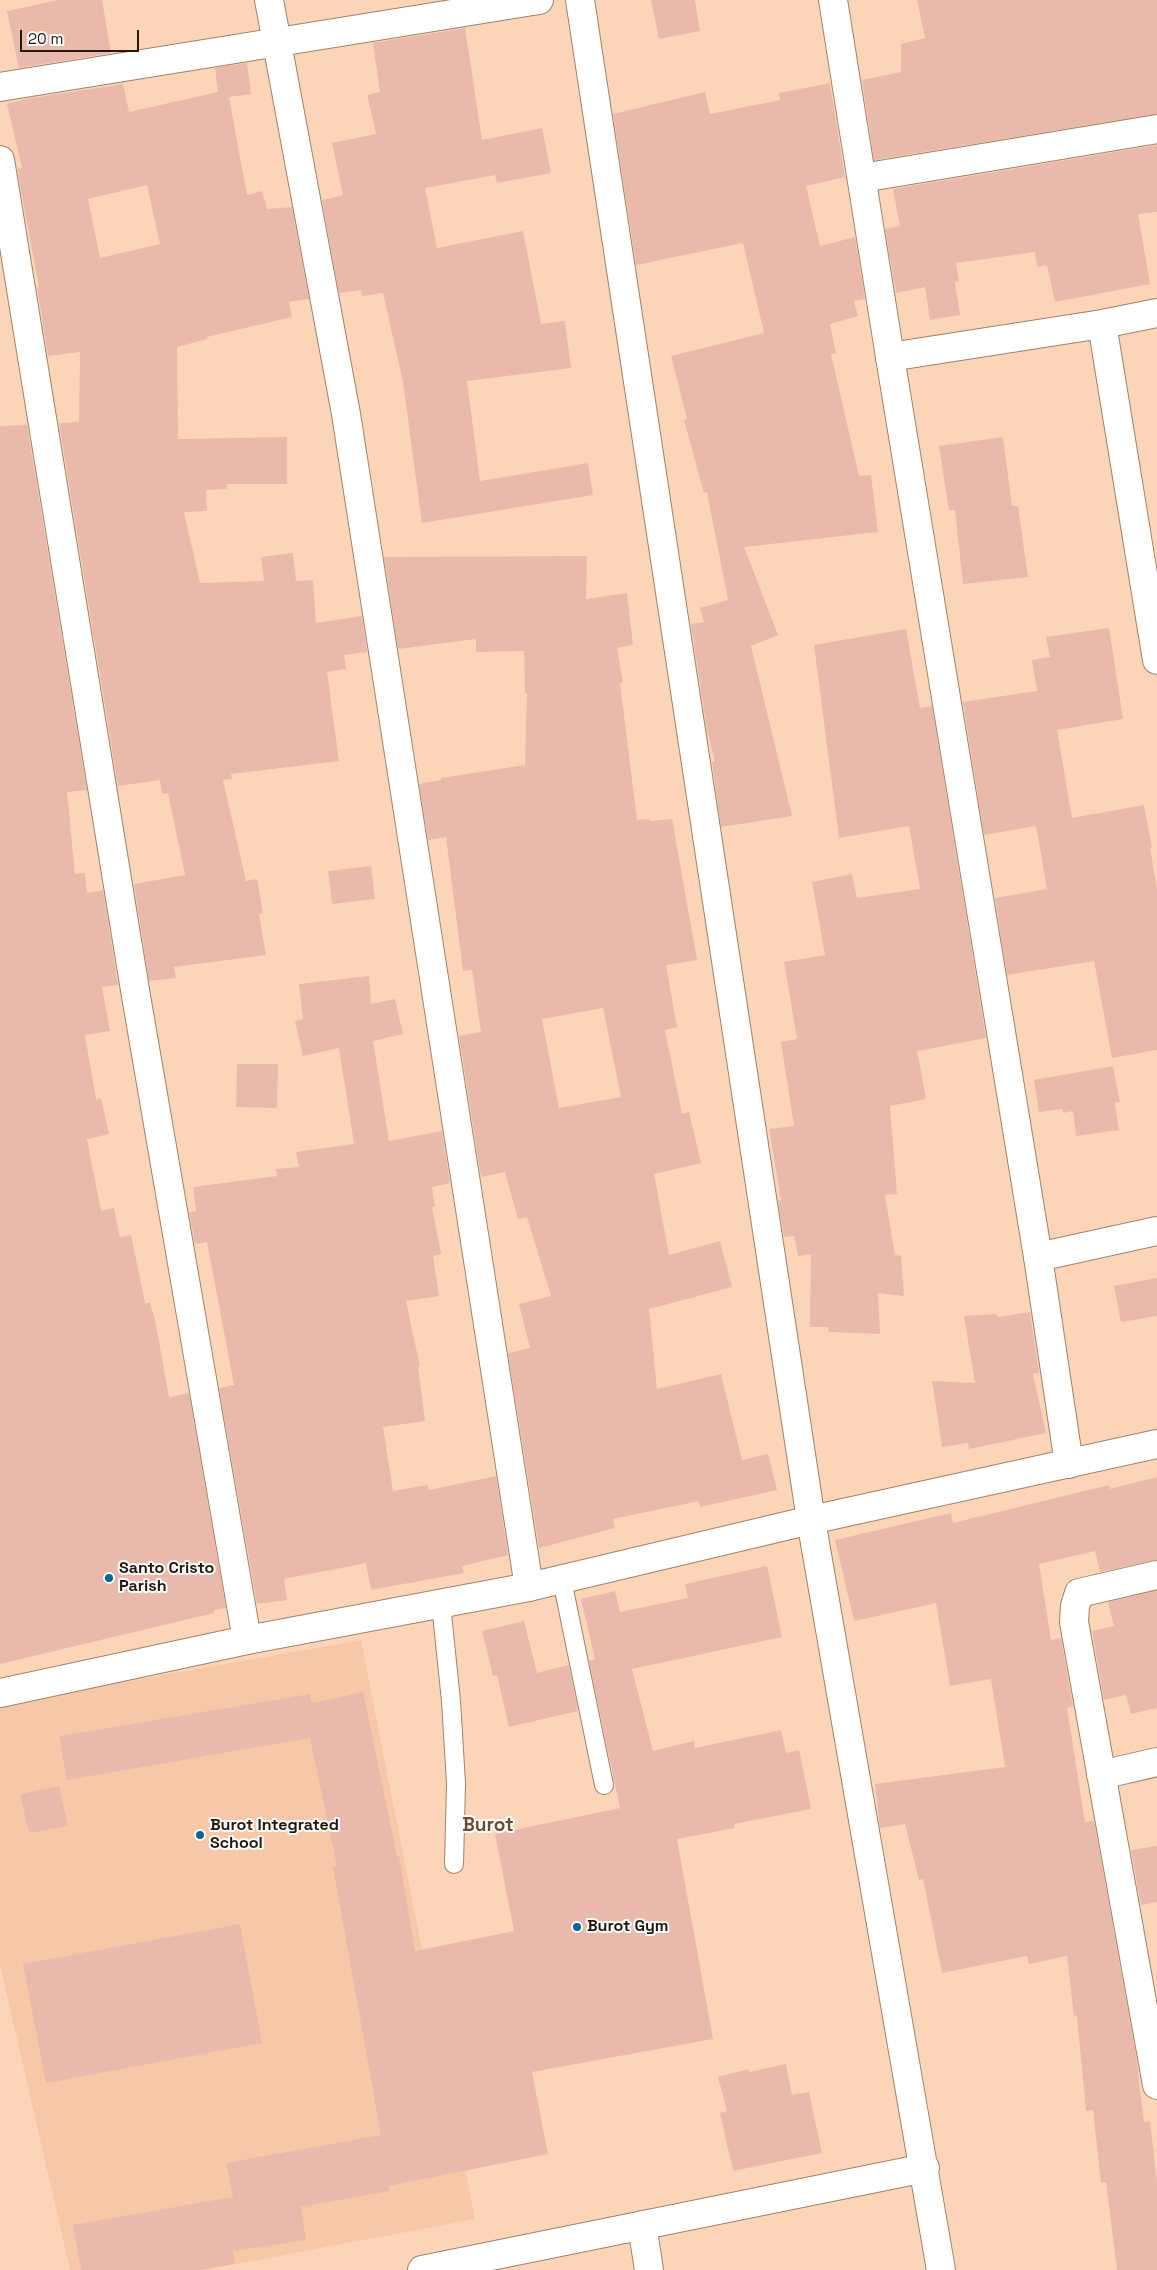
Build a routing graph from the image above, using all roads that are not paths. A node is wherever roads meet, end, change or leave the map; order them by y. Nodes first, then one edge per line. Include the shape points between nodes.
1 (269, 0) edge
2 (539, 0) edge
3 (580, 0) edge
4 (834, 0) edge
5 (277, 43) junction
6 (0, 87) edge
7 (1157, 129) edge
8 (0, 160) edge
9 (862, 178) junction
10 (1157, 313) edge
11 (1102, 324) junction
12 (890, 357) junction
13 (1157, 660) edge
14 (1157, 1232) edge
15 (1038, 1256) junction
16 (1157, 1444) edge
17 (1069, 1464) junction
18 (811, 1520) junction
19 (1157, 1575) edge
20 (562, 1580) junction
21 (529, 1587) junction
22 (441, 1604) junction
23 (246, 1640) junction
24 (0, 1693) edge
25 (1157, 1762) edge
26 (1101, 1775) junction
27 (604, 1785) dead end
28 (454, 1864) dead end
29 (1157, 2085) edge
30 (925, 2168) junction
31 (642, 2225) junction
32 (422, 2270) edge
33 (649, 2270) edge
34 (942, 2270) edge

1 - 5 street
2 - 5 street
3 - 18 street
4 - 9 street
5 - 6 street
5 - 21 street via 348,424
7 - 9 street
8 - 23 street via 136,996
9 - 12 street
10 - 11 street
11 - 12 street
11 - 13 street
12 - 15 street
14 - 15 street
15 - 17 street
16 - 17 street
17 - 18 street
18 - 20 street
18 - 30 street
19 - 26 street via 1080,1593 1074,1606 1074,1622
20 - 21 street
20 - 27 lane
21 - 22 street
22 - 23 street
22 - 28 lane via 456,1783
23 - 24 street
25 - 26 street
26 - 29 street
30 - 31 street
30 - 34 street
31 - 32 street
31 - 33 street

